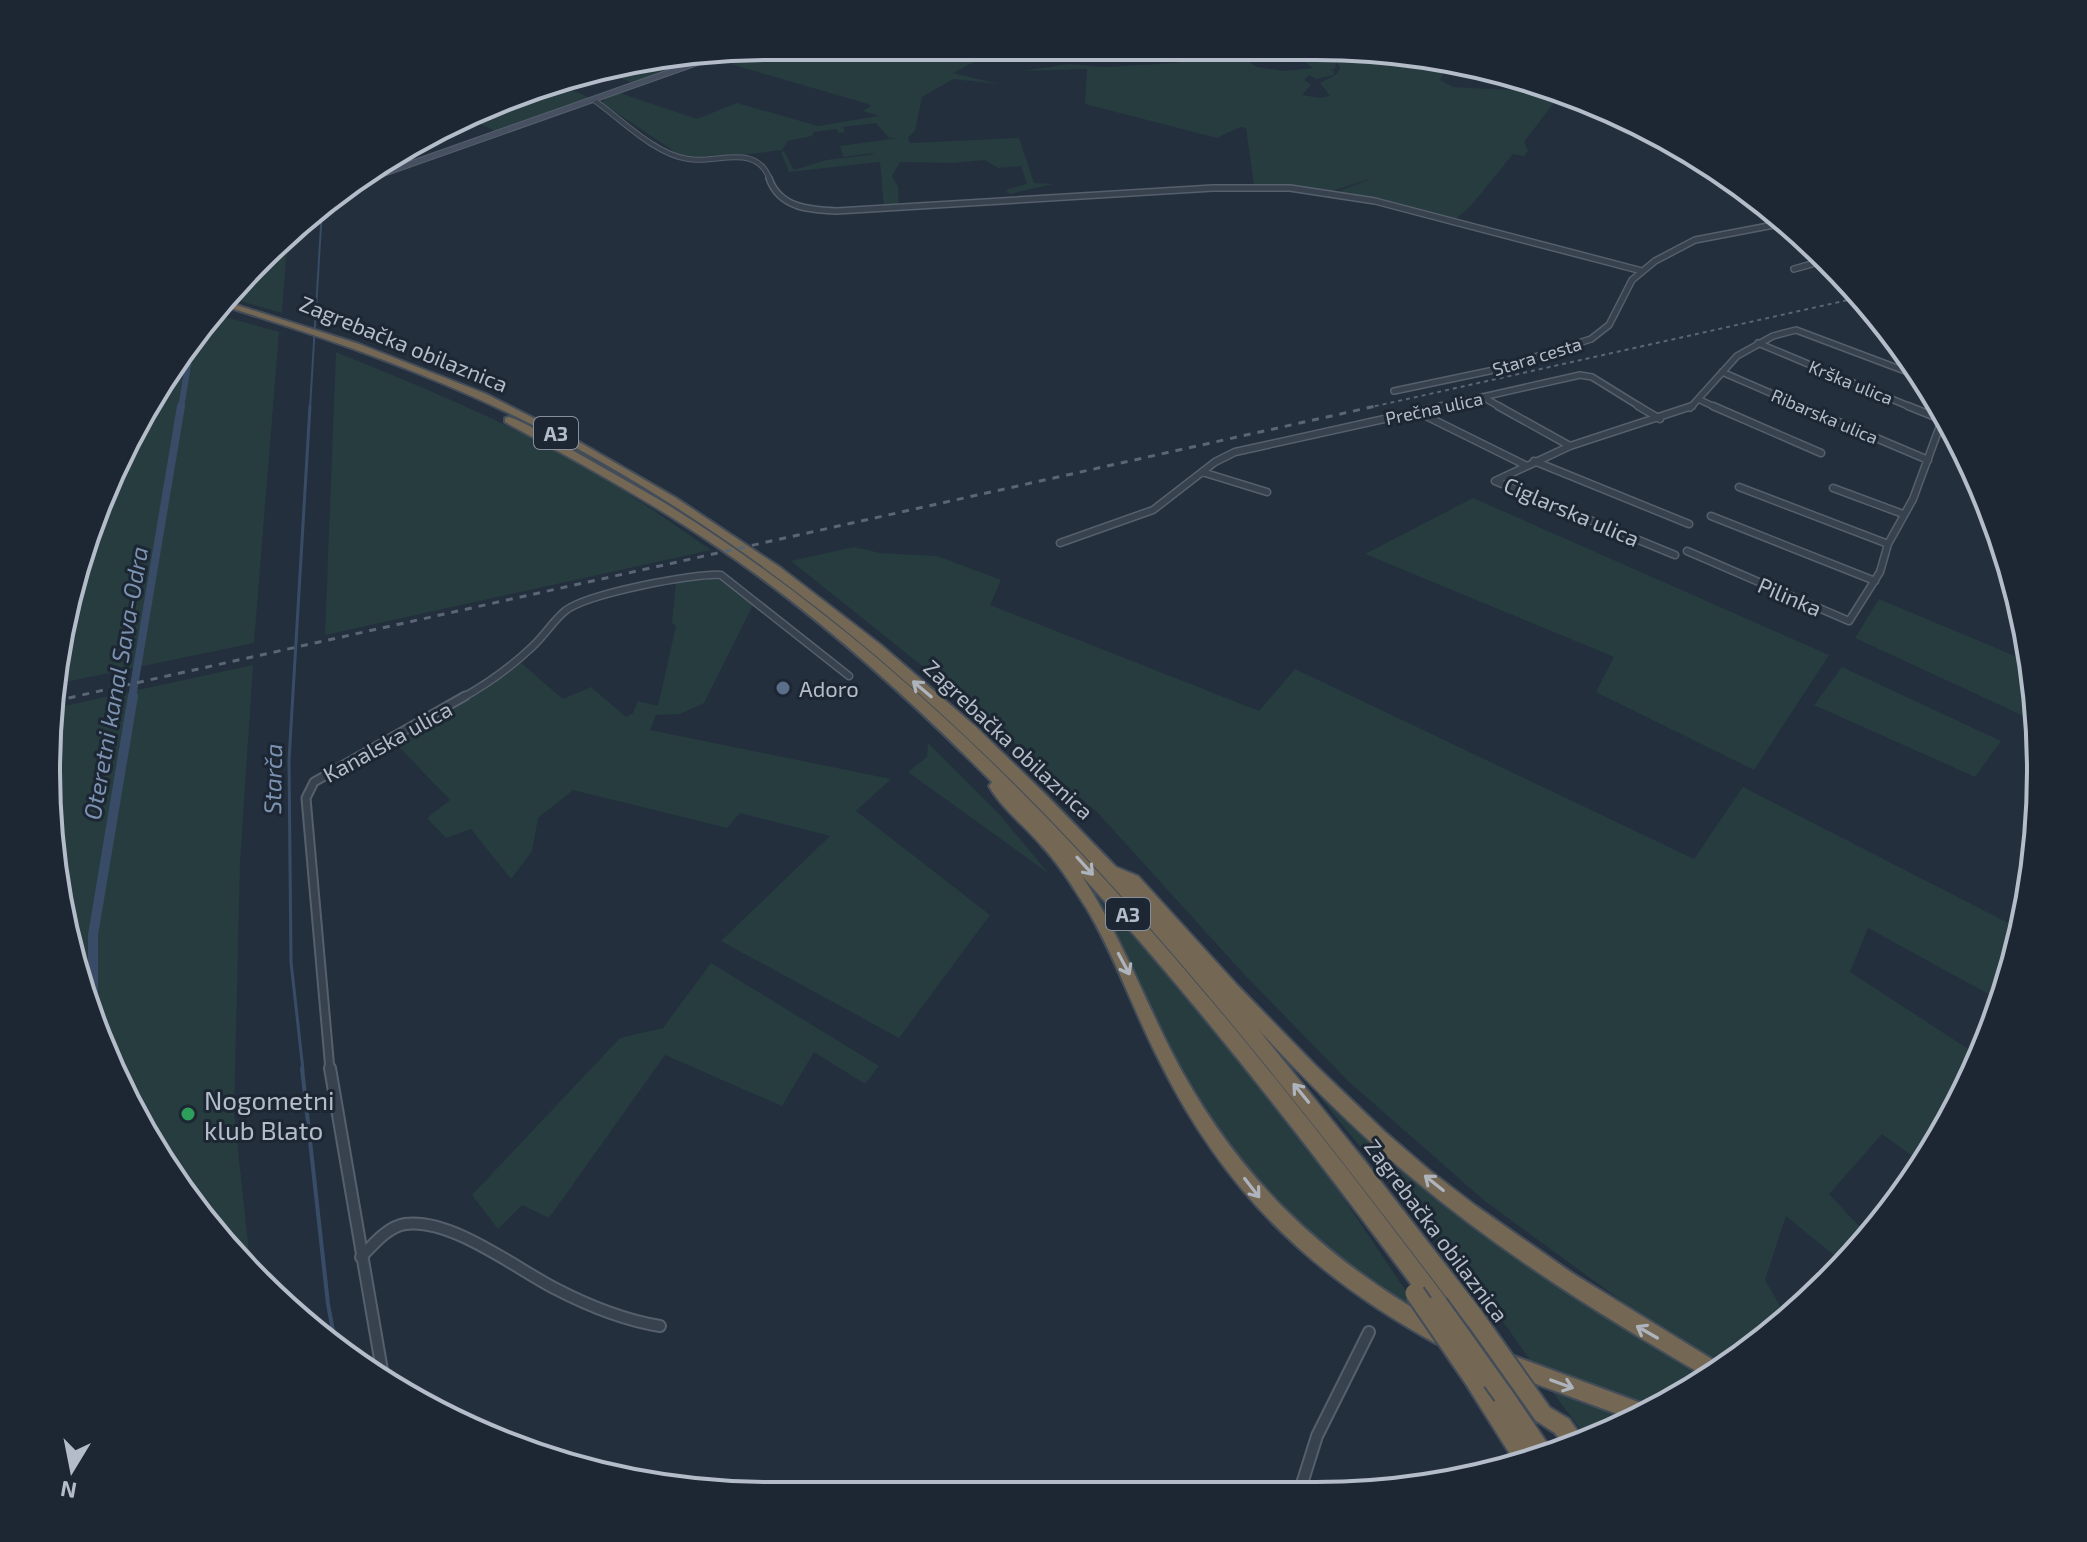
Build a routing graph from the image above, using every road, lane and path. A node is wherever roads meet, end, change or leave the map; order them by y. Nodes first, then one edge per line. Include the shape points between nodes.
1 (691, 65) edge
2 (594, 100) junction
3 (390, 171) edge
4 (1772, 225) edge
5 (1814, 263) edge
6 (1794, 269) dead end
7 (1642, 271) junction
8 (233, 306) edge
9 (228, 312) edge
10 (1758, 343) junction
11 (356, 350) junction
12 (1903, 370) edge
13 (1722, 372) junction
14 (1394, 391) dead end
15 (1483, 397) junction
16 (1700, 400) junction
17 (1419, 412) junction
18 (1930, 412) edge
19 (1660, 419) junction
20 (1939, 430) edge
21 (1570, 446) junction
22 (1821, 453) dead end
23 (1928, 460) junction
24 (1534, 461) junction
25 (1525, 465) junction
26 (1202, 472) junction
27 (1739, 487) dead end
28 (1833, 488) dead end
29 (1267, 492) dead end
30 (1903, 514) junction
31 (1711, 516) dead end
32 (1689, 524) dead end
33 (1060, 543) dead end
34 (1888, 544) junction
35 (1687, 551) dead end
36 (1675, 555) dead end
37 (1875, 581) junction
38 (849, 676) dead end
39 (992, 770) junction
40 (1108, 869) junction
41 (361, 1257) junction
42 (1404, 1258) junction
43 (660, 1326) dead end
44 (1369, 1332) dead end
45 (381, 1365) edge
46 (1706, 1365) edge
47 (1630, 1409) edge
48 (1542, 1413) junction
49 (1569, 1435) edge
50 (1560, 1438) edge
51 (1538, 1446) edge
52 (1520, 1452) edge
53 (1303, 1482) edge

1 - 2 main road
2 - 3 main road
2 - 7 street via 678,157 759,162 776,193 815,209 1290,188 1375,201
4 - 7 street, Stara cesta via 1695,240
5 - 6 street
7 - 14 street, Stara cesta via 1609,325 1591,339 1494,370
8 - 11 highway, Zagrebačka obilaznica / A3
9 - 11 highway, Zagrebačka obilaznica / A3
10 - 12 street, Ciglarska ulica via 1796,330
10 - 13 street, Ciglarska ulica
10 - 18 street, Krška ulica
11 - 39 highway, Zagrebačka obilaznica / A3 via 498,414 697,529 810,611
40 -> 11 highway, Zagrebačka obilaznica / A3 via 968,728 760,559 562,436 458,385
13 - 16 street, Ciglarska ulica
13 - 23 street, Ribarska ulica
15 - 17 street, Prečna ulica
15 - 19 street, Prečna ulica via 1584,375
15 - 21 street
16 - 19 street, Ciglarska ulica
16 - 22 street
17 - 25 street, Ciglarska ulica
17 - 26 street, Prečna ulica via 1247,449
19 - 21 street, Ciglarska ulica
20 - 23 street, Pilinka
21 - 24 street, Ciglarska ulica
23 - 30 street, Pilinka
24 - 25 street, Ciglarska ulica
24 - 32 street, Ciglarska ulica
25 - 36 street, Ciglarska ulica via 1495,481
26 - 29 street
26 - 33 street, Prečna ulica via 1168,502 1143,515
27 - 34 street
28 - 30 street
30 - 34 street, Pilinka
31 - 37 street, Pilinka
34 - 37 street, Pilinka
35 - 37 street, Pilinka via 1849,621
38 - 41 street, Kanalska ulica via 721,575 703,574 567,609 532,647 482,687 314,782 306,798 330,1069
39 -> 42 highway, Zagrebačka obilaznica / A3 via 1067,845 1197,993
39 -> 47 highway via 996,788 1055,849 1092,904 1206,1131 1302,1241 1408,1319 1473,1351
46 -> 40 highway via 1568,1282 1418,1171 1337,1100 1133,880
48 -> 40 highway, Zagrebačka obilaznica / A3, bridge via 1277,1063
41 - 43 street via 392,1227 425,1224 615,1315
41 - 45 street, Kanalska ulica
42 - 51 highway, Zagrebačka obilaznica / A3, bridge
42 - 52 highway, bridge via 1415,1293
44 - 53 street via 1317,1436
48 - 49 highway
48 - 50 highway, Zagrebačka obilaznica / A3

